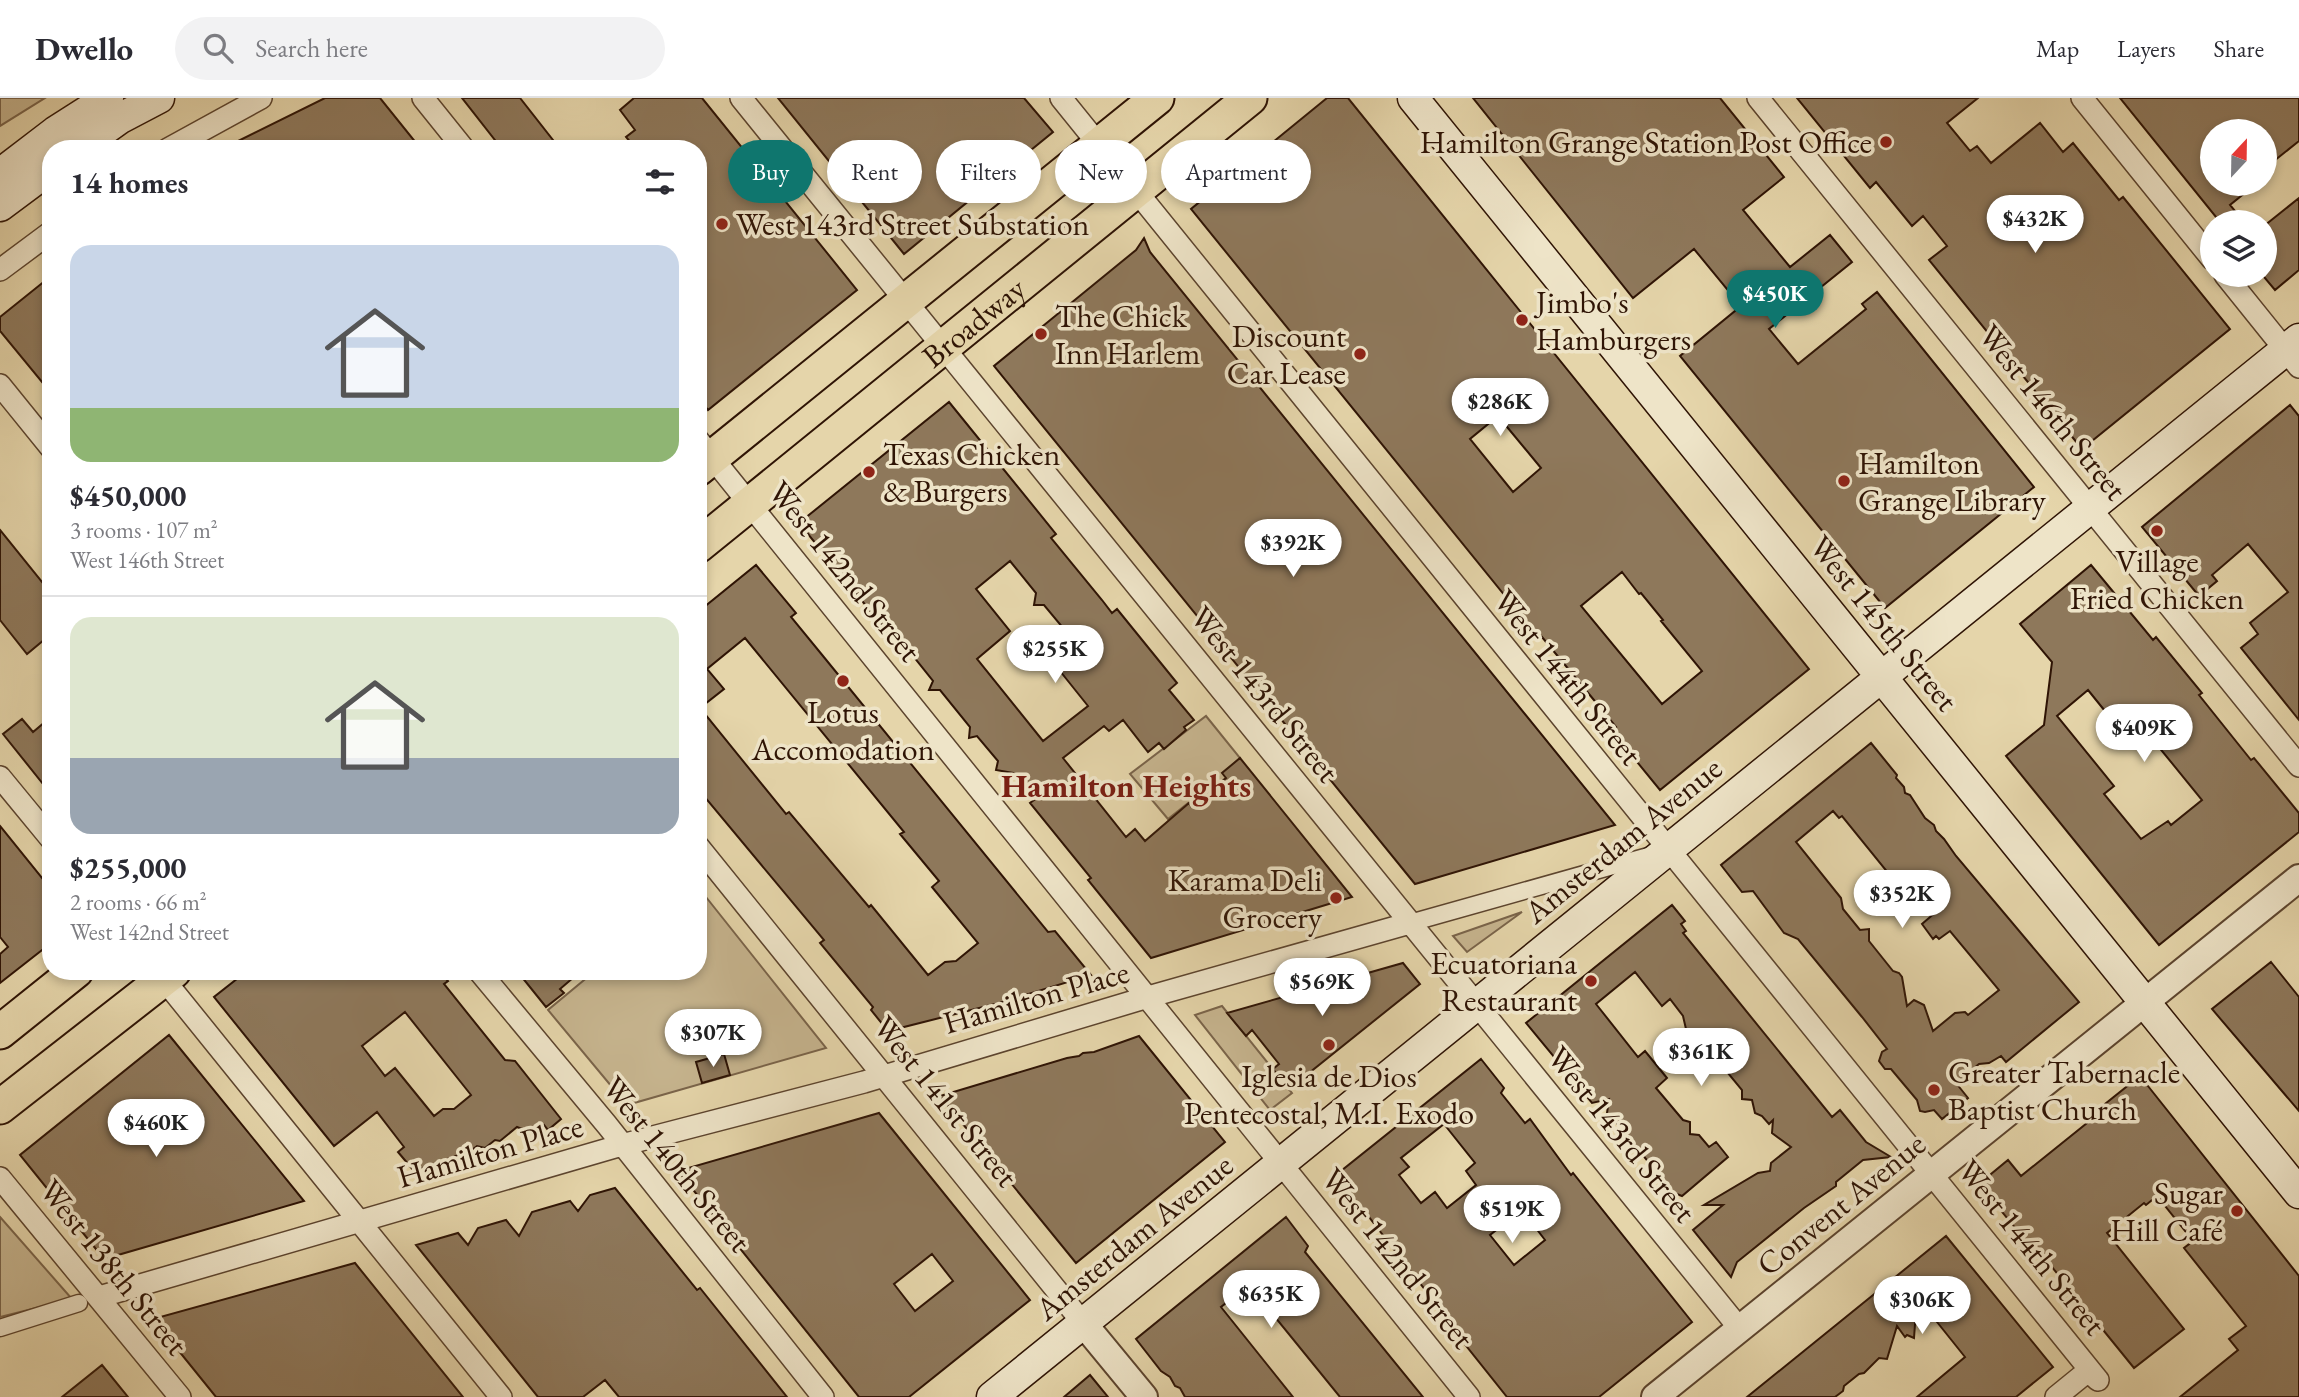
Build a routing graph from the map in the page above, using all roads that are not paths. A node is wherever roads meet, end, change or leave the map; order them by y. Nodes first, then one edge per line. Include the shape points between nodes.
1 (108, 98) edge
2 (159, 98) edge
3 (261, 98) edge
4 (423, 98) edge
5 (741, 98) edge
6 (1061, 98) edge
7 (1157, 98) edge
8 (1250, 98) edge
9 (1413, 98) edge
10 (1758, 98) edge
11 (2082, 98) edge
12 (45, 140) edge
13 (90, 140) edge
14 (184, 140) edge
15 (457, 140) edge
16 (1095, 140) edge
17 (1107, 140) edge
18 (42, 142) edge
19 (0, 174) edge
20 (42, 175) edge
21 (1147, 181) edge
22 (1055, 182) edge
23 (1120, 203) edge
24 (1145, 203) edge
25 (0, 206) edge
26 (42, 239) edge
27 (2200, 244) edge
28 (0, 270) edge
29 (2236, 287) edge
30 (905, 301) junction
31 (943, 347) junction
32 (2294, 352) edge
33 (0, 385) edge
34 (42, 436) edge
35 (707, 452) edge
36 (707, 459) edge
37 (751, 504) junction
38 (2090, 508) junction
39 (707, 539) edge
40 (1881, 676) junction
41 (2299, 766) edge
42 (0, 777) edge
43 (42, 828) edge
44 (1667, 850) junction
45 (707, 857) edge
46 (2299, 878) edge
47 (1410, 923) junction
48 (65, 980) edge
49 (158, 980) edge
50 (170, 980) edge
51 (486, 980) edge
52 (1148, 997) junction
53 (2145, 1001) junction
54 (1476, 1004) junction
55 (0, 1032) edge
56 (883, 1076) junction
57 (0, 1107) edge
58 (622, 1145) junction
59 (1281, 1162) junction
60 (1931, 1172) junction
61 (0, 1178) edge
62 (2299, 1193) edge
63 (360, 1222) junction
64 (89, 1300) junction
65 (1083, 1323) junction
66 (0, 1328) edge
67 (1740, 1329) junction
68 (180, 1397) edge
69 (501, 1397) edge
70 (823, 1397) edge
71 (992, 1397) edge
72 (1144, 1397) edge
73 (1469, 1397) edge
74 (1655, 1397) edge
75 (2056, 1397) edge

1 - 12 main road
2 - 13 main road
3 - 14 street
4 - 15 street
5 - 30 street, West 143rd Street
6 - 16 street, West 144th Street
7 - 17 main road, Broadway
8 - 21 main road, Broadway
9 - 40 main road, West 145th Street
10 - 38 street, West 146th Street
11 - 27 street
18 - 19 main road
20 - 25 main road
22 - 30 main road, Broadway
23 - 31 main road, Broadway
24 - 44 street, West 144th Street
26 - 28 street
29 - 32 street
30 - 31 street, West 143rd Street
30 - 35 main road, Broadway
31 - 37 main road, Broadway
31 - 47 street, West 143rd Street
32 - 38 main road, Amsterdam Avenue
33 - 34 street
36 - 37 street, West 142nd Street
37 - 39 main road, Broadway
37 - 52 street, West 142nd Street
38 - 40 main road, Amsterdam Avenue
38 - 41 street, West 146th Street
40 - 44 main road, Amsterdam Avenue
40 - 53 main road, West 145th Street
42 - 43 street
44 - 47 street, Hamilton Place
44 - 54 main road, Amsterdam Avenue
44 - 60 street, West 144th Street
45 - 56 street, West 141st Street
46 - 53 street, Convent Avenue
47 - 52 street, Hamilton Place
47 - 54 street, West 143rd Street
48 - 55 main road
49 - 57 main road
50 - 63 street
51 - 58 street, West 140th Street
52 - 56 street, Hamilton Place
52 - 59 street, West 142nd Street
53 - 60 street, Convent Avenue
53 - 62 main road, West 145th Street
54 - 59 main road, Amsterdam Avenue
54 - 67 street, West 143rd Street
56 - 58 street, Hamilton Place
56 - 65 street, West 141st Street
58 - 63 street, Hamilton Place
58 - 70 street, West 140th Street
59 - 65 main road, Amsterdam Avenue
59 - 73 street, West 142nd Street
60 - 67 street, Convent Avenue
60 - 75 street, West 144th Street via 2098,1380 2088,1371
61 - 64 street, West 138th Street
63 - 64 street, Hamilton Place
63 - 69 street
64 - 66 street, Hamilton Place
64 - 68 street, West 138th Street
65 - 71 main road, Amsterdam Avenue
65 - 72 street, West 141st Street
67 - 74 street, Convent Avenue

